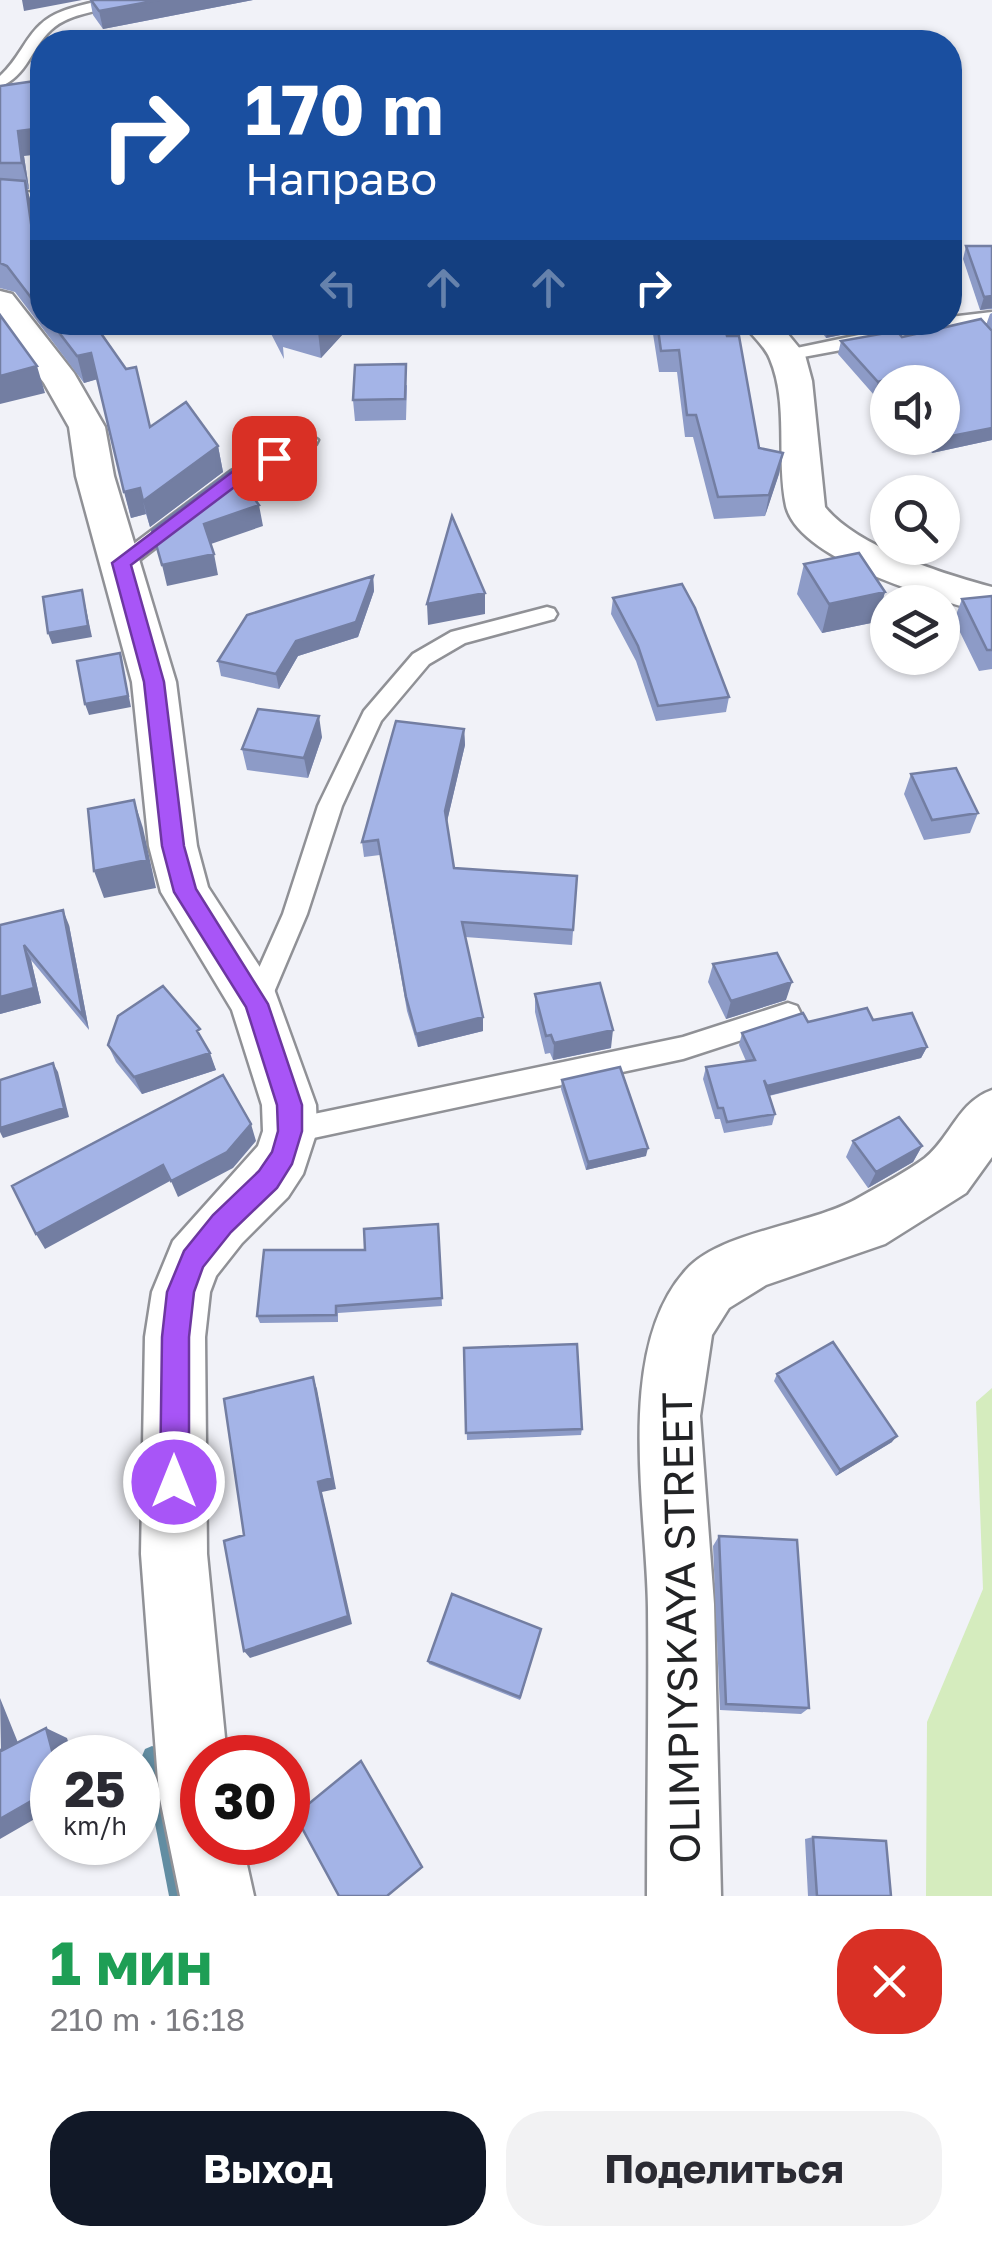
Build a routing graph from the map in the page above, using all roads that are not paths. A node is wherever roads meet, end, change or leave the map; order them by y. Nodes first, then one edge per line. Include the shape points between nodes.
1 (116, 0) edge
2 (43, 30) edge
3 (30, 50) edge
4 (22, 63) junction
5 (30, 63) edge
6 (0, 83) edge
7 (0, 196) edge
8 (30, 197) edge
9 (0, 302) edge
10 (992, 316) edge
11 (962, 320) edge
12 (770, 335) edge
13 (888, 335) edge
14 (788, 356) junction
15 (310, 440) dead end
16 (122, 563) junction
17 (992, 601) edge
18 (547, 614) dead end
19 (256, 1004) junction
20 (788, 1014) edge
21 (992, 1114) edge
22 (290, 1131) junction
23 (191, 1735) edge
24 (211, 1865) edge
25 (217, 1896) edge
26 (684, 1896) edge

1 - 2 lane via 66,14
3 - 4 lane
4 - 5 lane
4 - 6 lane
7 - 8 lane
9 - 16 street via 88,427 95,476
10 - 11 lane
12 - 14 street
13 - 14 lane
14 - 17 street via 806,509 823,530 916,580
15 - 16 lane via 238,476
16 - 19 street via 154,682 173,846 185,892
18 - 19 lane via 458,638 421,659 372,717 330,806 295,914
19 - 22 street via 289,1105
20 - 22 lane via 683,1048
21 - 26 street, OLIMPIYSKAYA STREET via 946,1175 865,1225 750,1264 708,1288 684,1327 669,1416 680,1604
22 - 23 street via 268,1180 193,1260 180,1292 174,1554
24 - 25 street

